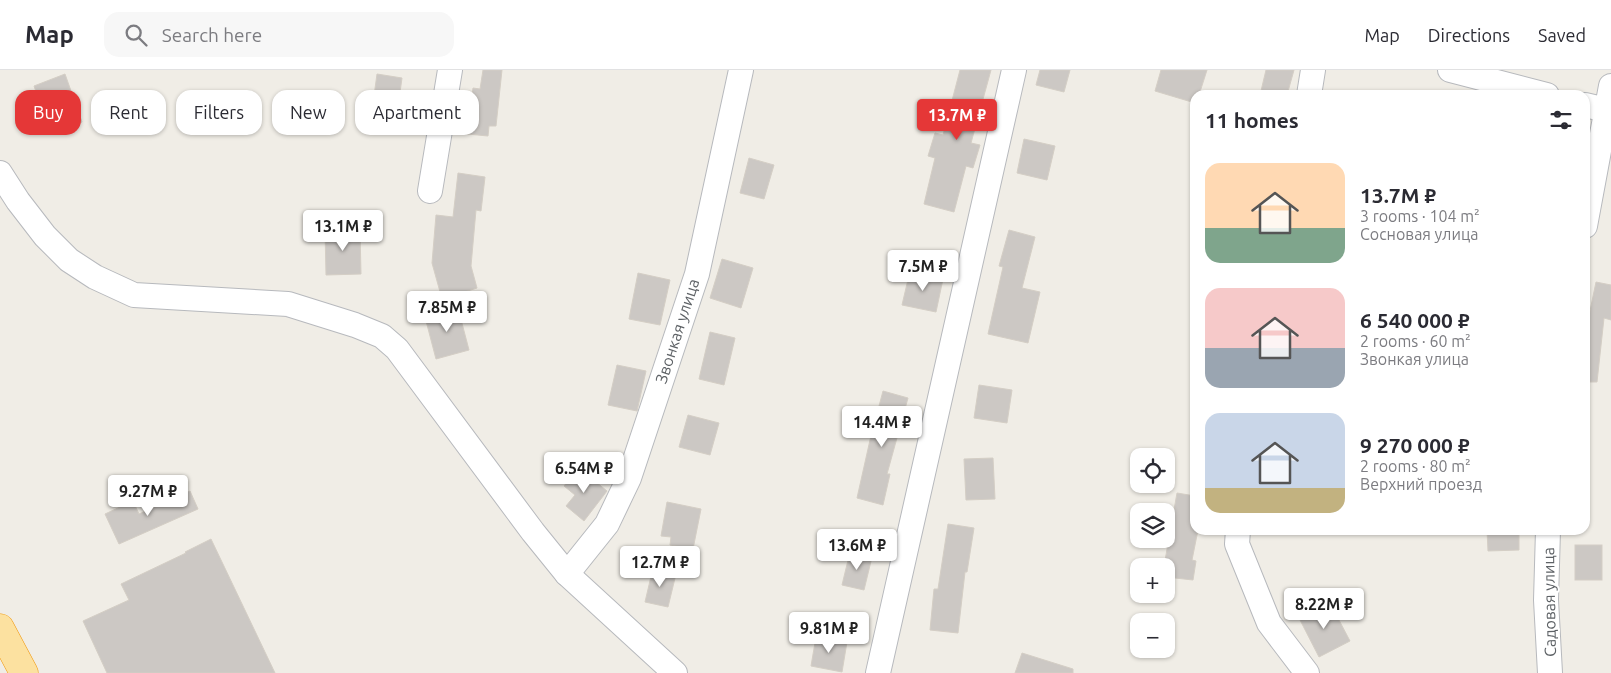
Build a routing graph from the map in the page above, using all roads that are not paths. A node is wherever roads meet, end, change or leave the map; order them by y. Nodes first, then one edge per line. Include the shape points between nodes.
1 (450, 70) edge
2 (742, 70) edge
3 (1014, 70) edge
4 (1313, 70) edge
5 (1450, 70) edge
6 (1611, 86) edge
7 (1309, 90) edge
8 (1528, 90) edge
9 (1601, 109) edge
10 (0, 173) edge
11 (1590, 189) edge
12 (430, 191) dead end
13 (1238, 535) edge
14 (1548, 535) edge
15 (567, 574) junction
16 (0, 628) edge
17 (24, 673) edge
18 (675, 673) edge
19 (878, 673) edge
20 (1307, 673) edge
21 (1550, 673) edge

1 - 12 street
2 - 15 street, Звонкая улица via 697,274 629,478 607,524
3 - 19 street
4 - 7 street
5 - 8 street
6 - 9 street
9 - 11 street
10 - 15 street via 45,236 69,260 95,277 134,295 288,304 382,336 397,350
13 - 20 street via 1237,544 1269,623
14 - 21 street, Садовая улица via 1546,600
15 - 18 street
16 - 17 highway

